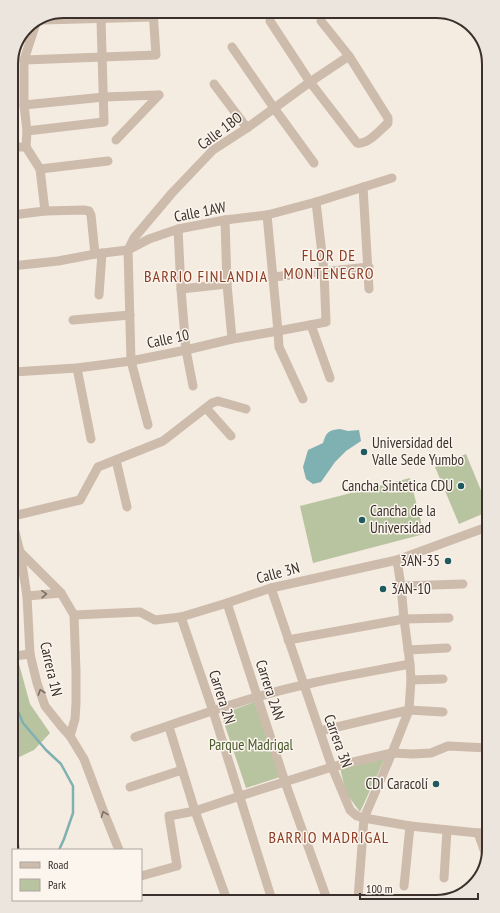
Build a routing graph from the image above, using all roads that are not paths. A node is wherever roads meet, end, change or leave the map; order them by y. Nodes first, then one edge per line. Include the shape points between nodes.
1 (74, 18) edge
2 (107, 18) edge
3 (153, 18) edge
4 (54, 19) edge
5 (270, 21) dead end
6 (321, 21) dead end
7 (33, 31) edge
8 (232, 47) dead end
9 (349, 56) junction
10 (102, 57) junction
11 (24, 60) junction
12 (310, 82) junction
13 (214, 84) dead end
14 (104, 97) junction
15 (24, 105) junction
16 (274, 108) junction
17 (247, 128) junction
18 (27, 131) junction
19 (116, 140) dead end
20 (18, 147) edge
21 (26, 147) junction
22 (108, 161) dead end
23 (314, 163) dead end
24 (40, 170) junction
25 (392, 178) dead end
26 (362, 187) junction
27 (316, 202) junction
28 (45, 211) junction
29 (18, 214) edge
30 (267, 215) junction
31 (225, 220) junction
32 (178, 228) junction
33 (128, 250) junction
34 (98, 254) junction
35 (18, 265) edge
36 (368, 267) junction
37 (324, 271) junction
38 (273, 277) junction
39 (227, 284) junction
40 (181, 289) junction
41 (370, 289) dead end
42 (99, 295) dead end
43 (130, 315) junction
44 (73, 320) dead end
45 (311, 325) junction
46 (278, 332) junction
47 (232, 339) junction
48 (186, 350) junction
49 (131, 361) junction
50 (77, 368) junction
51 (18, 372) edge
52 (330, 378) dead end
53 (193, 386) dead end
54 (303, 399) dead end
55 (206, 408) junction
56 (246, 409) dead end
57 (148, 425) dead end
58 (231, 436) dead end
59 (91, 439) dead end
60 (116, 460) junction
61 (127, 507) dead end
62 (18, 515) edge
63 (482, 529) edge
64 (18, 544) edge
65 (20, 552) junction
66 (398, 560) junction
67 (463, 584) dead end
68 (401, 586) junction
69 (271, 588) junction
70 (61, 593) junction
71 (27, 596) junction
72 (227, 603) junction
73 (74, 615) junction
74 (181, 617) junction
75 (449, 618) dead end
76 (404, 619) junction
77 (288, 640) junction
78 (447, 648) dead end
79 (408, 650) junction
80 (28, 654) junction
81 (18, 655) edge
82 (410, 664) junction
83 (443, 679) dead end
84 (411, 680) junction
85 (303, 685) junction
86 (258, 697) junction
87 (409, 710) junction
88 (213, 711) junction
89 (443, 712) dead end
90 (169, 727) junction
91 (320, 731) junction
92 (70, 736) junction
93 (135, 737) dead end
94 (482, 748) edge
95 (392, 753) junction
96 (332, 767) junction
97 (182, 770) junction
98 (285, 782) junction
99 (130, 787) dead end
100 (240, 796) junction
101 (195, 811) junction
102 (364, 818) junction
103 (410, 826) junction
104 (447, 830) junction
105 (478, 833) junction
106 (482, 833) edge
107 (482, 844) edge
108 (119, 849) edge
109 (142, 876) edge
110 (444, 878) dead end
111 (404, 886) dead end
112 (225, 895) edge
113 (270, 895) edge
114 (326, 895) edge
115 (358, 895) edge

1 - 4 street
2 - 10 street
3 - 10 street via 156,55
5 - 12 street
6 - 9 street
7 - 11 street
8 - 16 street
9 - 12 street, Calle 1BO
9 - 12 street via 388,118 388,123 366,142 357,143
10 - 11 street
10 - 14 street
11 - 15 street
12 - 16 street, Calle 1BO
13 - 17 street
14 - 15 street
14 - 18 street via 104,122
14 - 19 street via 159,95
15 - 18 street
16 - 17 street, Calle 1BO
16 - 23 street
17 - 33 street, Calle 1BO via 213,150 168,198 134,238
18 - 21 street
20 - 21 street
21 - 24 street
22 - 24 street
24 - 28 street
25 - 26 street, Calle 1AW
26 - 27 street, Calle 1AW
26 - 36 street
27 - 30 street, Calle 1AW
27 - 37 street
28 - 29 street
28 - 34 street via 89,211
30 - 31 street, Calle 1AW
30 - 38 street
31 - 32 street, Calle 1AW
31 - 39 street
32 - 33 street, Calle 1AW
32 - 40 street
33 - 34 street, Calle 1AW
33 - 43 street
34 - 35 street, Calle 1AW
34 - 42 street
36 - 37 street
36 - 41 street
37 - 38 street
37 - 45 street, Calle 10 via 326,322
38 - 46 street
39 - 40 street
39 - 47 street
40 - 48 street
43 - 44 street
43 - 49 street
45 - 46 street, Calle 10
45 - 52 street
46 - 47 street, Calle 10
46 - 54 street via 279,347
47 - 48 street, Calle 10
48 - 49 street, Calle 10
48 - 53 street
49 - 50 street, Calle 10
49 - 57 street
50 - 51 street, Calle 10
50 - 59 street
55 - 56 street via 218,401
55 - 58 street
55 - 60 street via 163,441
60 - 61 street
60 - 62 street via 98,467 80,500
63 - 66 street, Calle 3N
64 - 65 street, Carrera 1N
65 - 70 street
65 - 71 street, Carrera 1N
66 - 68 street
66 - 69 street, Calle 3N
67 - 68 street
68 - 76 street
69 - 72 street, Calle 3N
69 - 77 street, Carrera 3N
71 -> 70 street
70 - 73 street
71 - 80 street, Carrera 1N
72 - 74 street, Calle 3N
72 - 86 street, Carrera 2AN
73 - 74 street, Calle 3N via 140,612 156,620
73 - 92 street via 75,719
74 - 88 street, Carrera 2N
75 - 76 street
76 - 77 street
76 - 79 street
77 - 85 street, Carrera 3N
78 - 79 street
79 - 82 street
80 - 81 street
92 -> 80 street, Carrera 1N via 46,706
82 - 84 street
82 - 85 street
83 - 84 street
84 - 87 street
85 - 86 street
85 - 91 street, Carrera 3N
86 - 88 street
86 - 98 street, Carrera 2AN
87 - 89 street
87 - 91 street
87 - 95 street
88 - 90 street
88 - 100 street, Carrera 2N
90 - 93 street
90 - 97 street
91 - 96 street, Carrera 3N
108 -> 92 street, Carrera 1N via 84,759
94 - 95 street via 448,746 431,752
95 - 96 street
95 - 102 street
96 - 98 street
96 - 102 street, Carrera 3N via 350,810
97 - 99 street
97 - 101 street
98 - 100 street
98 - 114 street, Carrera 2AN
100 - 101 street
100 - 113 street, Carrera 2N
101 - 109 street via 169,816 178,866
101 - 112 street
102 - 103 street
102 - 115 street
103 - 104 street
103 - 111 street
104 - 105 street
104 - 110 street
105 - 106 street
105 - 107 street

